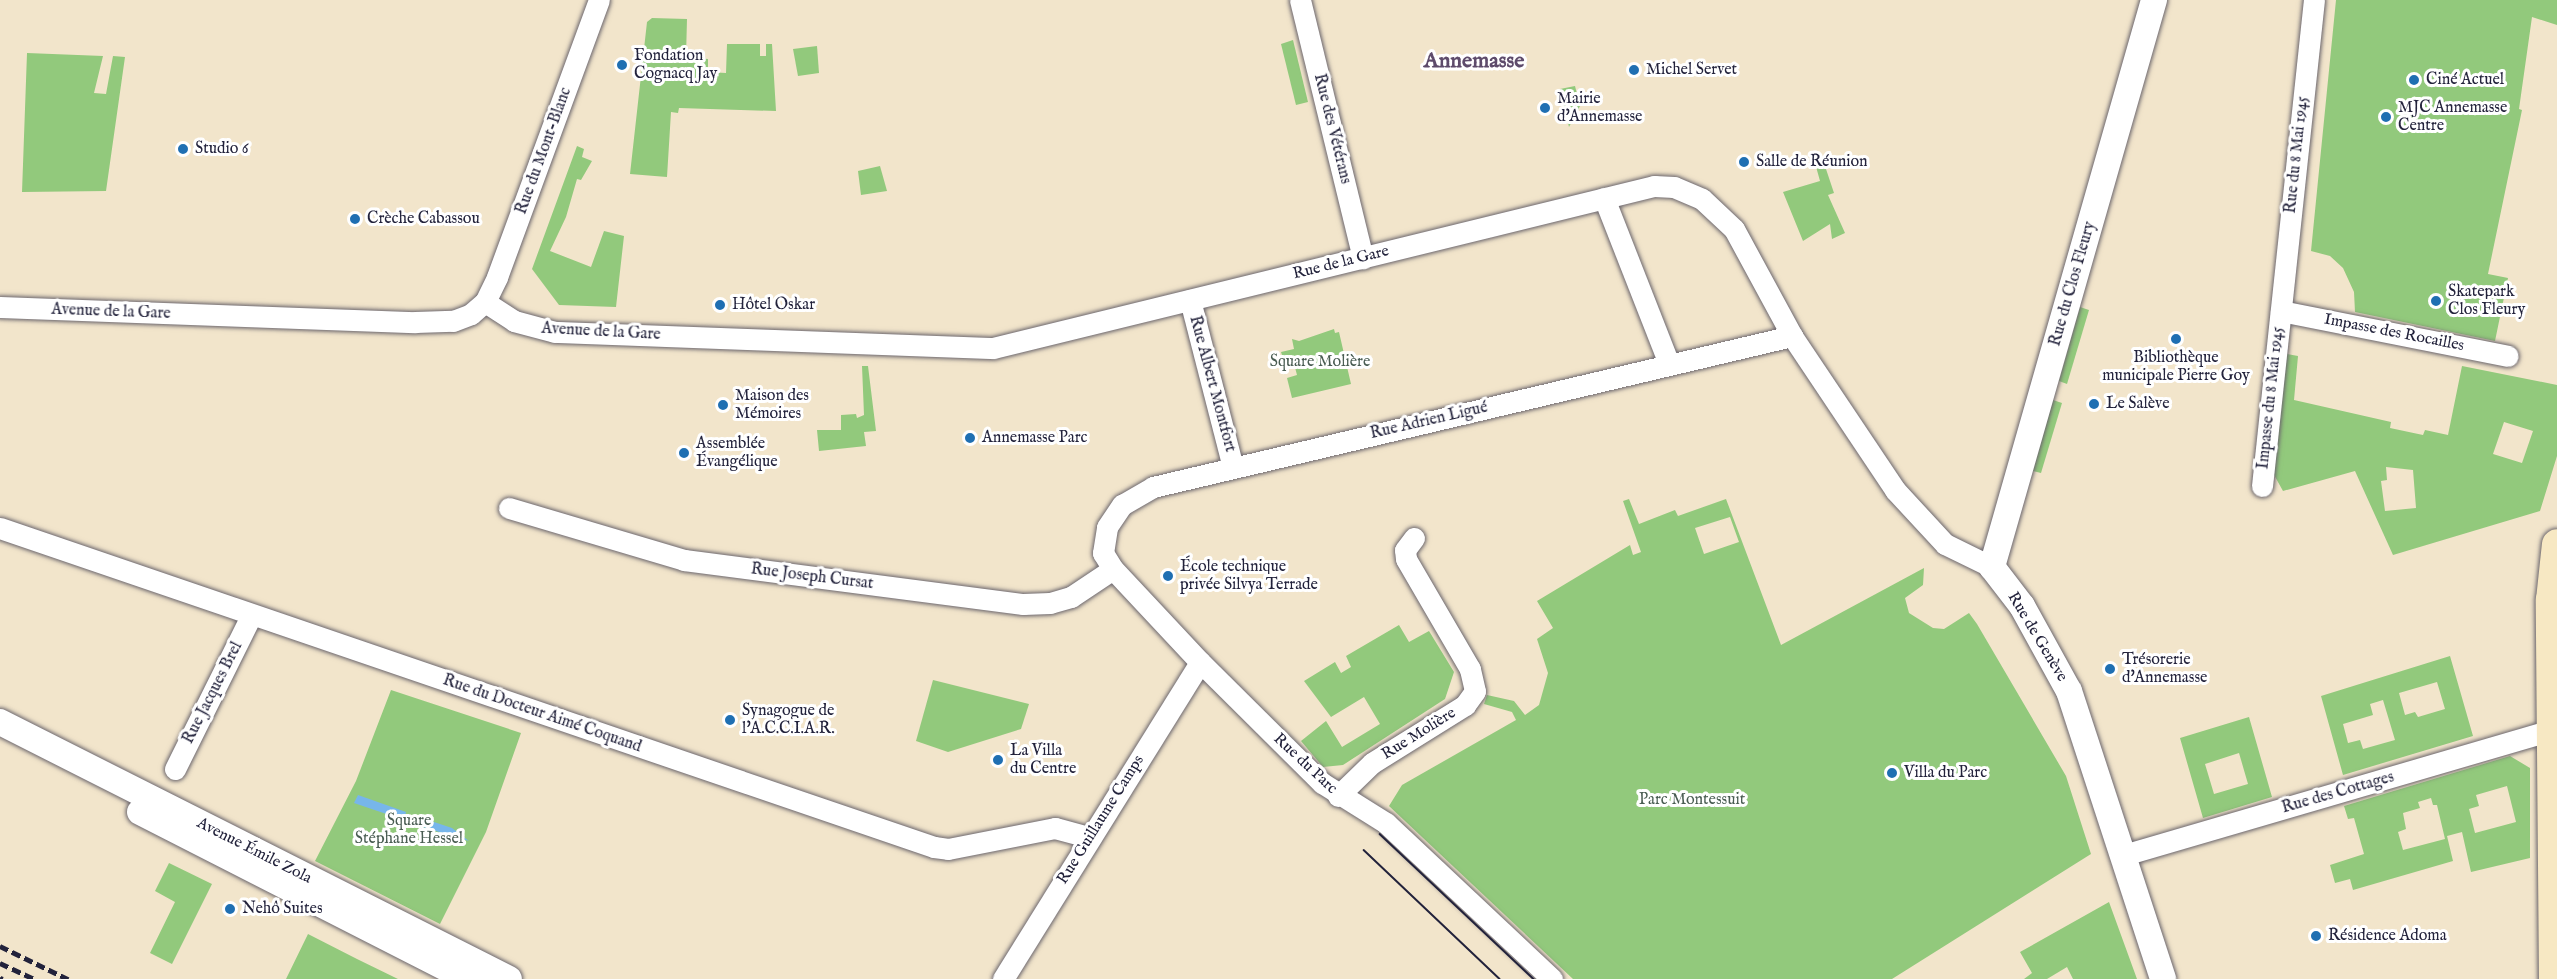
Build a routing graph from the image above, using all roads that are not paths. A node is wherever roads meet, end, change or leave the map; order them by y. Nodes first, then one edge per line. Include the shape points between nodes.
1 (599, 0) edge
2 (1300, 0) edge
3 (2154, 0) edge
4 (2313, 0) edge
5 (1683, 189) joint
6 (1604, 198) junction
7 (1364, 258) junction
8 (1190, 300) junction
9 (485, 302) junction
10 (0, 308) edge
11 (2281, 310) junction
12 (1792, 336) junction
13 (999, 347) joint
14 (2508, 356) dead end
15 (1669, 364) junction
16 (1233, 467) junction
17 (2262, 486) dead end
18 (509, 508) dead end
19 (0, 528) edge
20 (1414, 538) dead end
21 (2557, 544) edge
22 (1108, 561) junction
23 (1992, 567) junction
24 (251, 616) junction
25 (1200, 662) junction
26 (0, 722) edge
27 (2552, 730) junction
28 (0, 742) edge
29 (175, 769) dead end
30 (1338, 796) junction
31 (2555, 819) edge
32 (1089, 837) junction
33 (2124, 855) junction
34 (468, 979) edge
35 (509, 979) edge
36 (1003, 979) edge
37 (1552, 979) edge
38 (2163, 979) edge
39 (2554, 979) edge

1 - 9 street, Rue du Mont-Blanc
2 - 7 street, Rue des Vétérans
3 - 23 street, Rue du Clos Fleury
4 - 11 street, Rue du 8 Mai 1945
5 - 6 street, Rue de la Gare via 1654,186
5 - 12 street, Rue de Genève via 1712,205 1734,229
6 - 7 street, Rue de la Gare
6 - 15 street
7 - 8 street, Rue de la Gare
8 - 13 street, Rue de la Gare
8 - 16 street, Rue Albert Montfort
9 - 10 street, Avenue de la Gare via 463,318 415,322
9 - 13 street, Avenue de la Gare via 514,321 555,332
11 - 14 street, Impasse des Rocailles
11 - 17 street, Impasse du 8 Mai 1945
12 - 15 street, Rue Adrien Ligué
12 - 23 street, Rue de Genève via 1895,490 1945,544
15 - 16 street, Rue Adrien Ligué
16 - 22 street, Rue Adrien Ligué via 1153,487 1129,499 1107,527
18 - 22 street, Rue Joseph Cursat via 684,560 1023,604 1071,597
19 - 24 street, Rue du Docteur Aimé Coquand
20 - 30 street, Rue Molière via 1405,550 1406,559 1470,669 1475,691 1465,705 1367,767
21 - 27 main road via 2552,600
22 - 25 street, Rue du Parc
23 - 33 street, Rue de Genève via 2022,606 2064,680
24 - 29 street, Rue Jacques Brel
24 - 32 street, Rue du Docteur Aimé Coquand via 934,847 948,849 1055,828
25 - 30 street, Rue du Parc
25 - 32 street, Rue Guillaume Camps
26 - 35 street, Avenue Émile Zola
27 - 31 main road
27 - 33 street, Rue des Cottages
28 - 34 street, Avenue Émile Zola
30 - 37 street, Rue du Parc via 1386,823
31 - 39 main road
32 - 36 street, Rue Guillaume Camps
33 - 38 street, Rue de Genève

